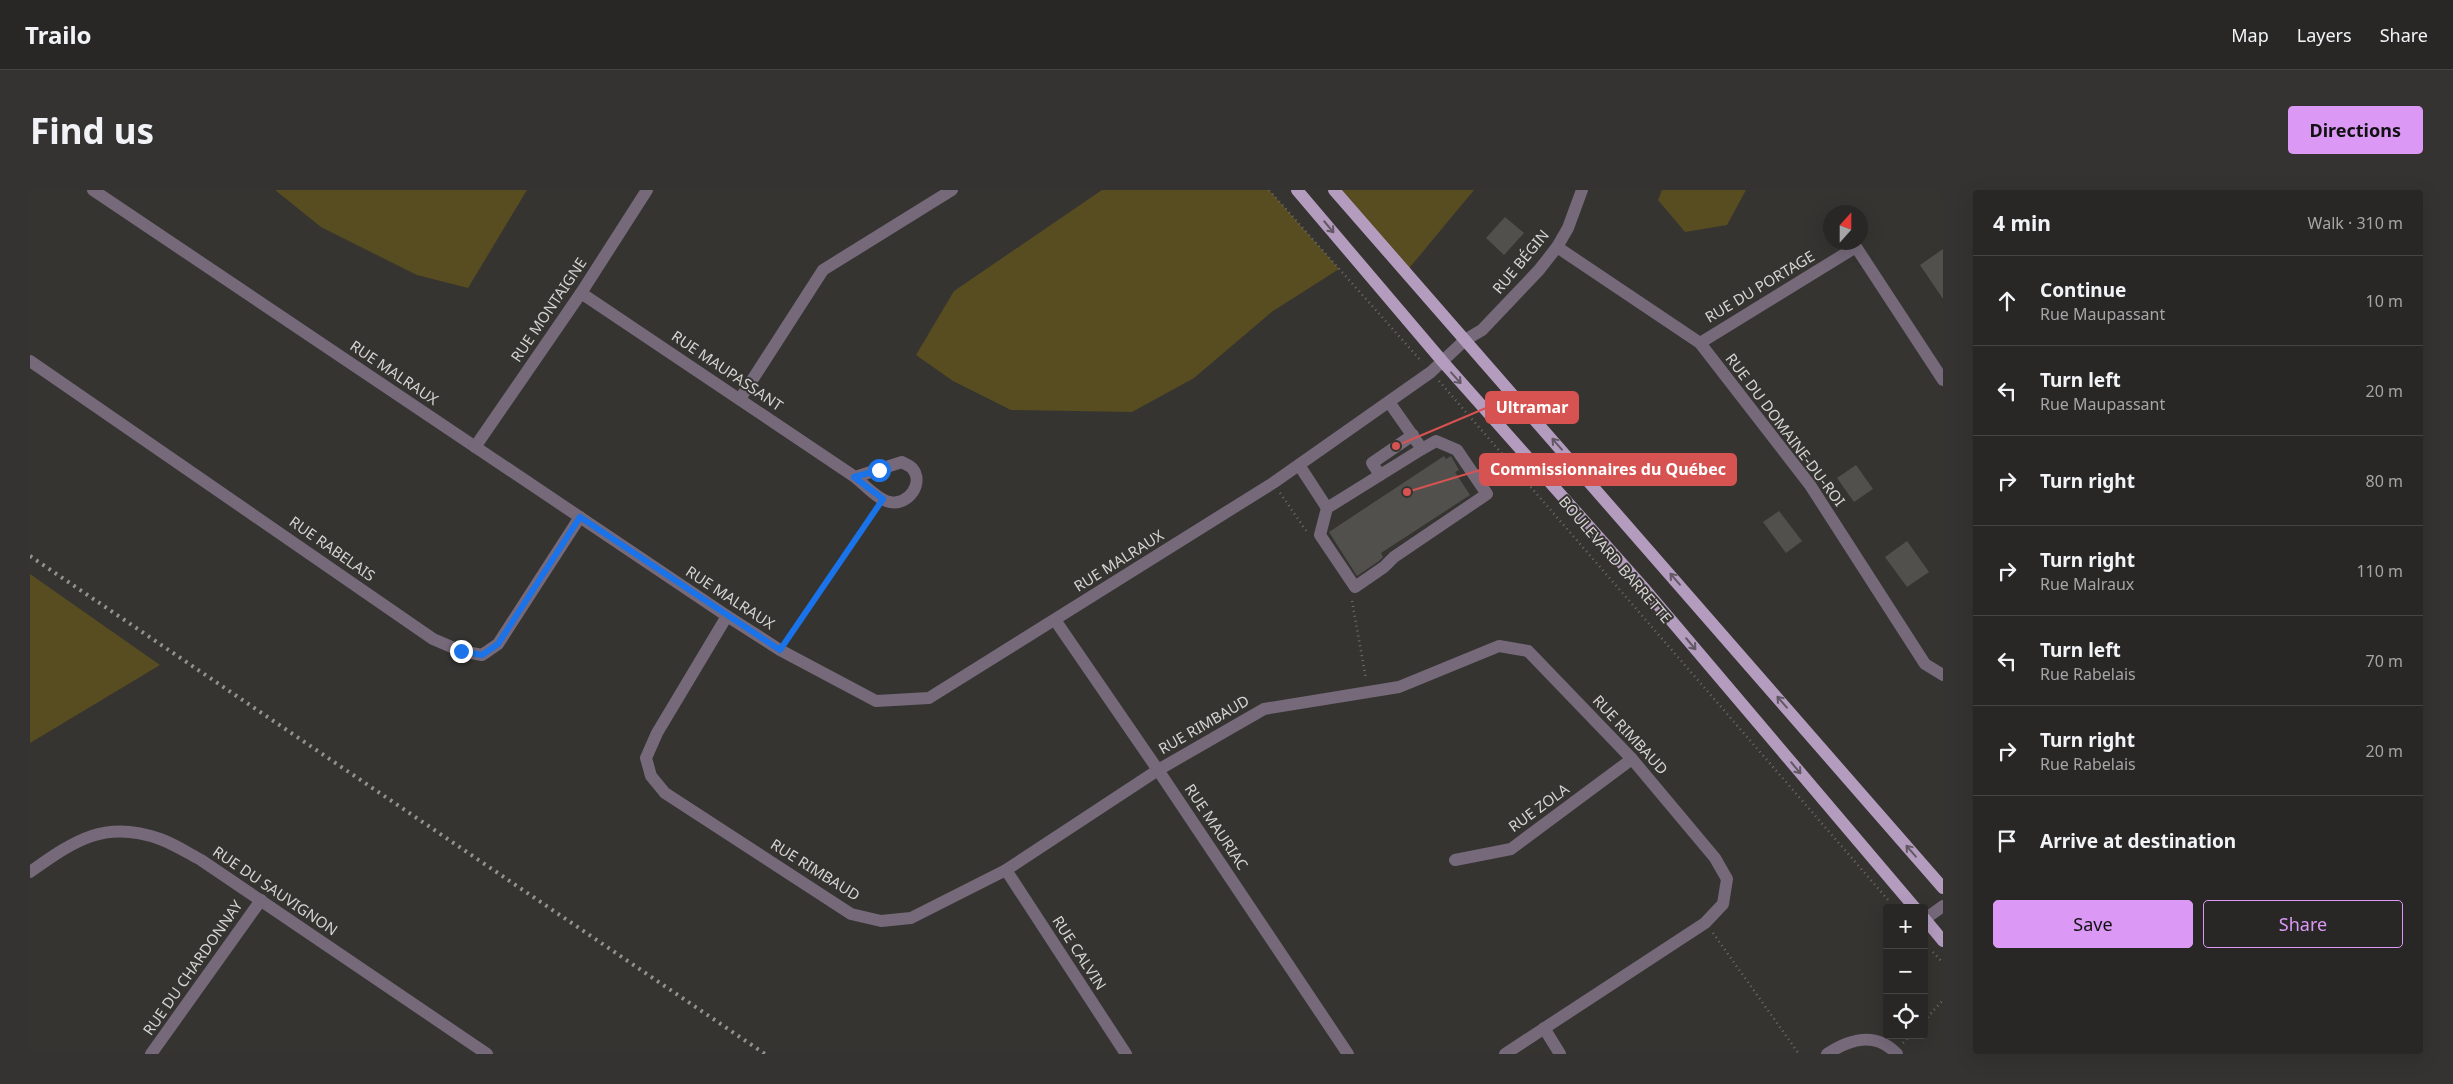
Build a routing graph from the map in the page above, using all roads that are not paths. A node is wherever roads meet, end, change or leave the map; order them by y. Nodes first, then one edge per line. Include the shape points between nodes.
1 (93, 190) edge
2 (646, 190) edge
3 (952, 190) edge
4 (1297, 190) edge
5 (1334, 190) edge
6 (1582, 190) edge
7 (1557, 247) junction
8 (581, 293) junction
9 (1465, 340) junction
10 (1700, 343) junction
11 (30, 361) edge
12 (1443, 362) junction
13 (1943, 380) edge
14 (740, 399) junction
15 (1388, 402) junction
16 (1412, 435) junction
17 (475, 447) junction
18 (1422, 448) junction
19 (1299, 465) junction
20 (1380, 475) junction
21 (854, 477) junction
22 (1327, 508) junction
23 (580, 517) junction
24 (727, 616) junction
25 (1055, 620) junction
26 (1943, 675) edge
27 (1632, 760) junction
28 (1158, 770) junction
29 (1455, 860) dead end
30 (1006, 870) junction
31 (30, 872) edge
32 (1943, 888) edge
33 (261, 900) junction
34 (1912, 904) edge
35 (1943, 906) edge
36 (1928, 915) edge
37 (1928, 923) edge
38 (1943, 941) edge
39 (1544, 1028) junction
40 (151, 1054) edge
41 (487, 1054) edge
42 (1126, 1054) edge
43 (1348, 1054) edge
44 (1505, 1054) edge
45 (1560, 1054) edge
46 (1827, 1054) edge
47 (1897, 1054) edge

1 - 17 street, RUE MALRAUX
2 - 8 street, RUE MONTAIGNE
3 - 14 street via 823,270
4 -> 12 main road, BOULEVARD BARRETTE
5 - 9 main road
6 - 7 street, RUE BÉGIN
7 - 9 street, RUE BÉGIN via 1482,330
7 - 10 street, RUE DU DOMAINE-DU-ROI
8 - 14 street, RUE MAUPASSANT
8 - 17 street, RUE MONTAIGNE
9 - 12 street, RUE MALRAUX
32 -> 9 main road
10 - 13 street, RUE DU PORTAGE via 1856,247
10 - 26 street, RUE DU DOMAINE-DU-ROI via 1810,485 1925,664
11 - 23 street, RUE RABELAIS via 433,639 461,651 482,655 498,644
12 - 15 street, RUE MALRAUX
12 -> 34 main road, BOULEVARD BARRETTE via 1642,586
14 - 21 street, RUE MAUPASSANT
15 - 16 street
15 - 19 street, RUE MALRAUX
16 - 18 street
16 - 20 street via 1372,462
17 - 23 street, RUE MALRAUX
18 - 20 street
18 - 22 street via 1436,441 1457,450 1486,494 1355,587 1320,535
19 - 22 street
19 - 25 street, RUE MALRAUX
20 - 22 street
21 - 21 street, RUE MAUPASSANT via 883,499 898,503 910,498 915,489 916,477 912,468 902,462
23 - 24 street, RUE MALRAUX
24 - 25 street, RUE MALRAUX via 780,650 876,700 929,698
24 - 30 street, RUE RIMBAUD via 657,733 646,758 651,776 665,793 851,914 881,921 911,918
25 - 28 street, RUE MAURIAC
27 - 28 street, RUE RIMBAUD via 1528,651 1499,646 1399,687 1264,709
27 - 29 street, RUE ZOLA via 1511,849
27 - 39 street, RUE RIMBAUD via 1715,858 1727,879 1723,904 1705,923
28 - 30 street, RUE RIMBAUD
28 - 43 street, RUE MAURIAC
30 - 42 street, RUE CALVIN
31 - 33 street, RUE DU SAUVIGNON via 83,838 105,832 130,832 161,839
33 - 40 street, RUE DU CHARDONNAY
33 - 41 street, RUE DU SAUVIGNON
35 - 36 street
37 - 38 main road
39 - 44 street, RUE RIMBAUD
39 - 45 street
46 - 47 street via 1845,1042 1859,1039 1885,1044

